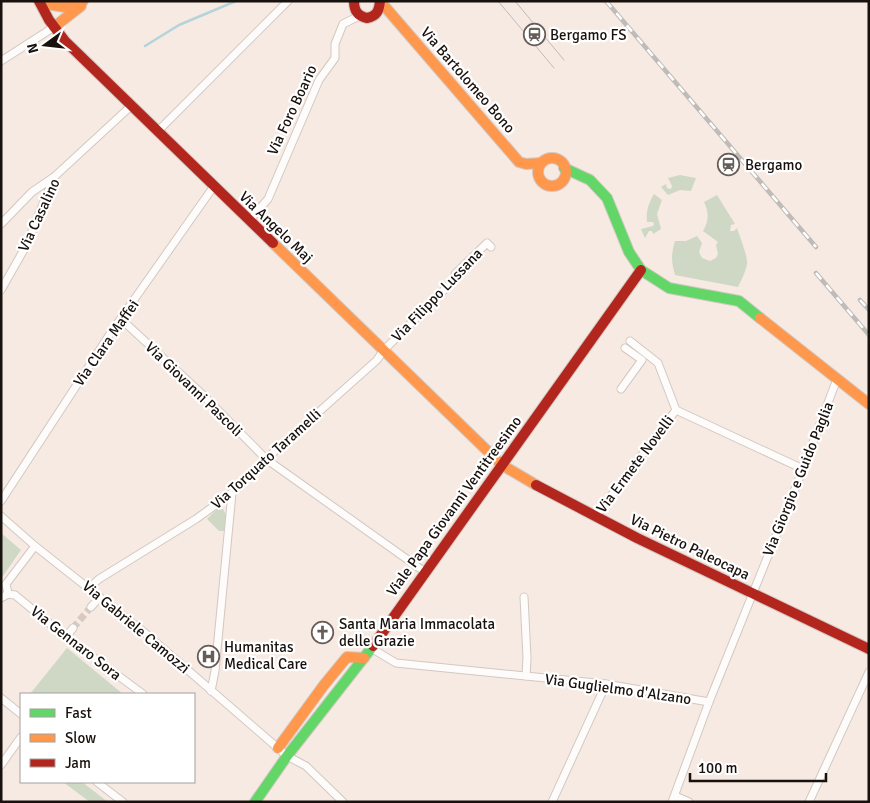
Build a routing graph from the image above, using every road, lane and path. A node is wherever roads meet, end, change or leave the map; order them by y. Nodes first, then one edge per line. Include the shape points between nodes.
1 (84, 1) edge
2 (288, 1) edge
3 (354, 1) edge
4 (380, 1) edge
5 (40, 2) edge
6 (359, 16) junction
7 (54, 27) junction
8 (1, 61) edge
9 (131, 106) junction
10 (158, 131) junction
11 (541, 163) junction
12 (564, 168) junction
13 (54, 178) junction
14 (214, 186) junction
15 (249, 221) junction
16 (1, 224) edge
17 (491, 248) dead end
18 (641, 270) junction
19 (1, 290) edge
20 (122, 319) junction
21 (630, 341) dead end
22 (625, 348) dead end
23 (383, 351) junction
24 (837, 379) junction
25 (621, 390) dead end
26 (869, 404) edge
27 (676, 410) junction
28 (266, 459) junction
29 (502, 466) junction
30 (803, 469) junction
31 (232, 493) junction
32 (1, 501) edge
33 (1, 516) edge
34 (595, 517) junction
35 (35, 546) junction
36 (425, 572) junction
37 (89, 588) junction
38 (8, 594) junction
39 (752, 594) junction
40 (100, 597) junction
41 (1, 598) edge
42 (524, 598) dead end
43 (91, 607) tunnel mouth
44 (73, 628) tunnel mouth
45 (66, 637) junction
46 (371, 648) junction
47 (869, 649) edge
48 (364, 658) junction
49 (869, 672) edge
50 (526, 676) junction
51 (606, 684) junction
52 (212, 691) junction
53 (142, 693) edge
54 (1, 698) edge
55 (709, 702) junction
56 (20, 713) edge
57 (20, 738) edge
58 (278, 748) junction
59 (287, 756) junction
60 (1, 765) edge
61 (98, 783) edge
62 (674, 799) edge
63 (123, 802) edge
64 (255, 802) edge
65 (343, 802) edge
66 (552, 802) edge
67 (689, 802) edge
68 (808, 802) edge

1 - 5 main road via 65,7
1 - 7 main road
2 - 10 street
3 - 6 main road
4 - 6 main road, Via Foro Boario via 375,15 368,18
4 - 11 main road, Via Bartolomeo Bono via 519,162
5 - 7 main road, Via Angelo Maj
6 - 15 street, Via Foro Boario via 343,24 335,44 335,58 319,80 268,199
7 - 8 street
7 - 9 main road, Via Angelo Maj
9 - 10 main road, Via Angelo Maj
9 - 13 street, Via Casalino
10 - 14 main road, Via Angelo Maj
11 - 12 main road via 553,158
11 - 12 main road via 538,174 548,185 561,182
12 - 18 main road via 590,180 604,195 628,252
13 - 16 street via 32,192
13 - 19 street, Via Casalino via 26,246
14 - 15 main road, Via Angelo Maj
14 - 20 street, Via Clara Maffei
15 - 23 main road, Via Angelo Maj
17 - 23 street, Via Filippo Lussana via 487,243
18 - 24 main road via 668,288 739,301
18 - 29 main road, Viale Papa Giovanni Ventitreesimo
20 - 28 street, Via Giovanni Pascoli
20 - 32 street, Via Clara Maffei
21 - 27 street, Via Ermete Novelli via 658,363
22 - 25 street via 642,360
23 - 28 street, Via Torquato Taramelli via 377,360
23 - 29 main road, Via Angelo Maj
24 - 26 main road
24 - 30 street, Via Giorgio e Guido Paglia
27 - 30 street, Via Ermete Novelli
27 - 34 street, Via Ermete Novelli
28 - 31 street, Via Torquato Taramelli
28 - 36 street, Via Giovanni Pascoli
29 - 34 main road, Via Pietro Paleocapa
29 - 36 main road, Viale Papa Giovanni Ventitreesimo
30 - 39 street, Via Giorgio e Guido Paglia
31 - 37 street, Via Torquato Taramelli
31 - 52 street
33 - 35 street, Via Gabriele Camozzi
34 - 39 main road, Via Pietro Paleocapa
35 - 37 street, Via Gabriele Camozzi
35 - 38 street via 6,584
36 - 46 main road, Viale Papa Giovanni Ventitreesimo
37 - 40 street, Via Gabriele Camozzi
38 - 41 street
38 - 45 street, Via Gennaro Sora via 15,595
39 - 47 main road, Via Pietro Paleocapa
39 - 55 street, Via Giorgio e Guido Paglia
40 - 43 street
40 - 52 street, Via Gabriele Camozzi
42 - 50 street, Via Guglielmo d'Alzano
44 - 45 street
45 - 53 street, Via Gennaro Sora
46 - 48 main road, Viale Papa Giovanni Ventitreesimo
46 - 50 street, Via Guglielmo d'Alzano via 396,663
48 - 58 main road via 347,657
48 - 59 main road, Viale Papa Giovanni Ventitreesimo
49 - 68 street
50 - 51 street, Via Guglielmo d'Alzano
51 - 55 street, Via Guglielmo d'Alzano
51 - 66 street
52 - 58 street, Via Gabriele Camozzi
54 - 56 street
55 - 62 street, Via Giorgio e Guido Paglia
57 - 60 street
58 - 59 street, Via Gabriele Camozzi
59 - 64 main road, Viale Papa Giovanni Ventitreesimo
59 - 65 street, Via Gabriele Camozzi via 306,766
61 - 63 street
62 - 67 street

